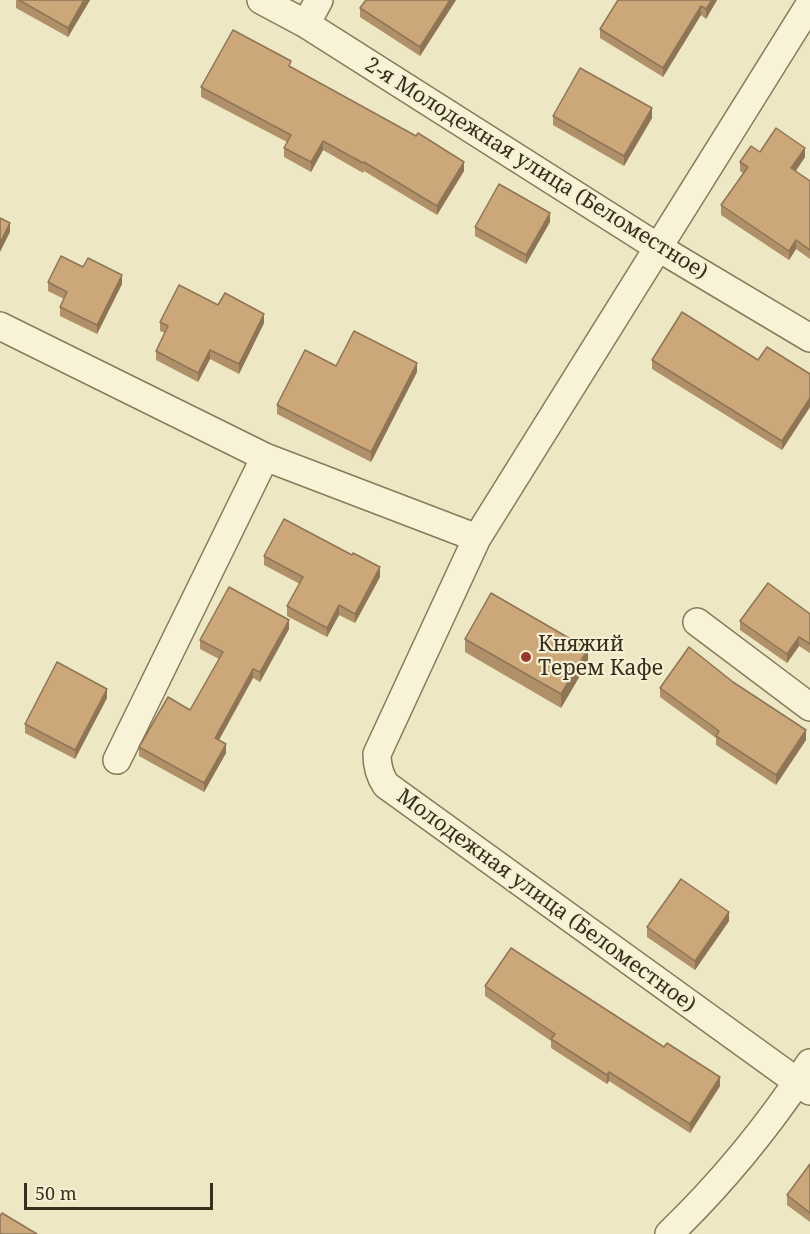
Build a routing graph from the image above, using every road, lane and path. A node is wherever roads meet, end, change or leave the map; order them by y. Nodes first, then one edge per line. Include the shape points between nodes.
1 (261, 0) edge
2 (319, 0) edge
3 (810, 4) edge
4 (306, 24) junction
5 (659, 248) junction
6 (0, 326) edge
7 (810, 338) edge
8 (265, 457) junction
9 (477, 538) junction
10 (697, 622) dead end
11 (810, 707) edge
12 (117, 760) dead end
13 (806, 1079) edge
14 (669, 1234) edge

1 - 4 street, 2-я Молодежная улица (Беломестное)
2 - 4 street
3 - 5 street, Молодежная улица (Беломестное)
4 - 5 street, 2-я Молодежная улица (Беломестное)
5 - 7 street, 2-я Молодежная улица (Беломестное)
5 - 9 street, Молодежная улица (Беломестное)
6 - 8 street
8 - 9 street
8 - 12 street
9 - 13 street, Молодежная улица (Беломестное) via 377,754 382,779
10 - 11 street
13 - 14 street via 701,1203

